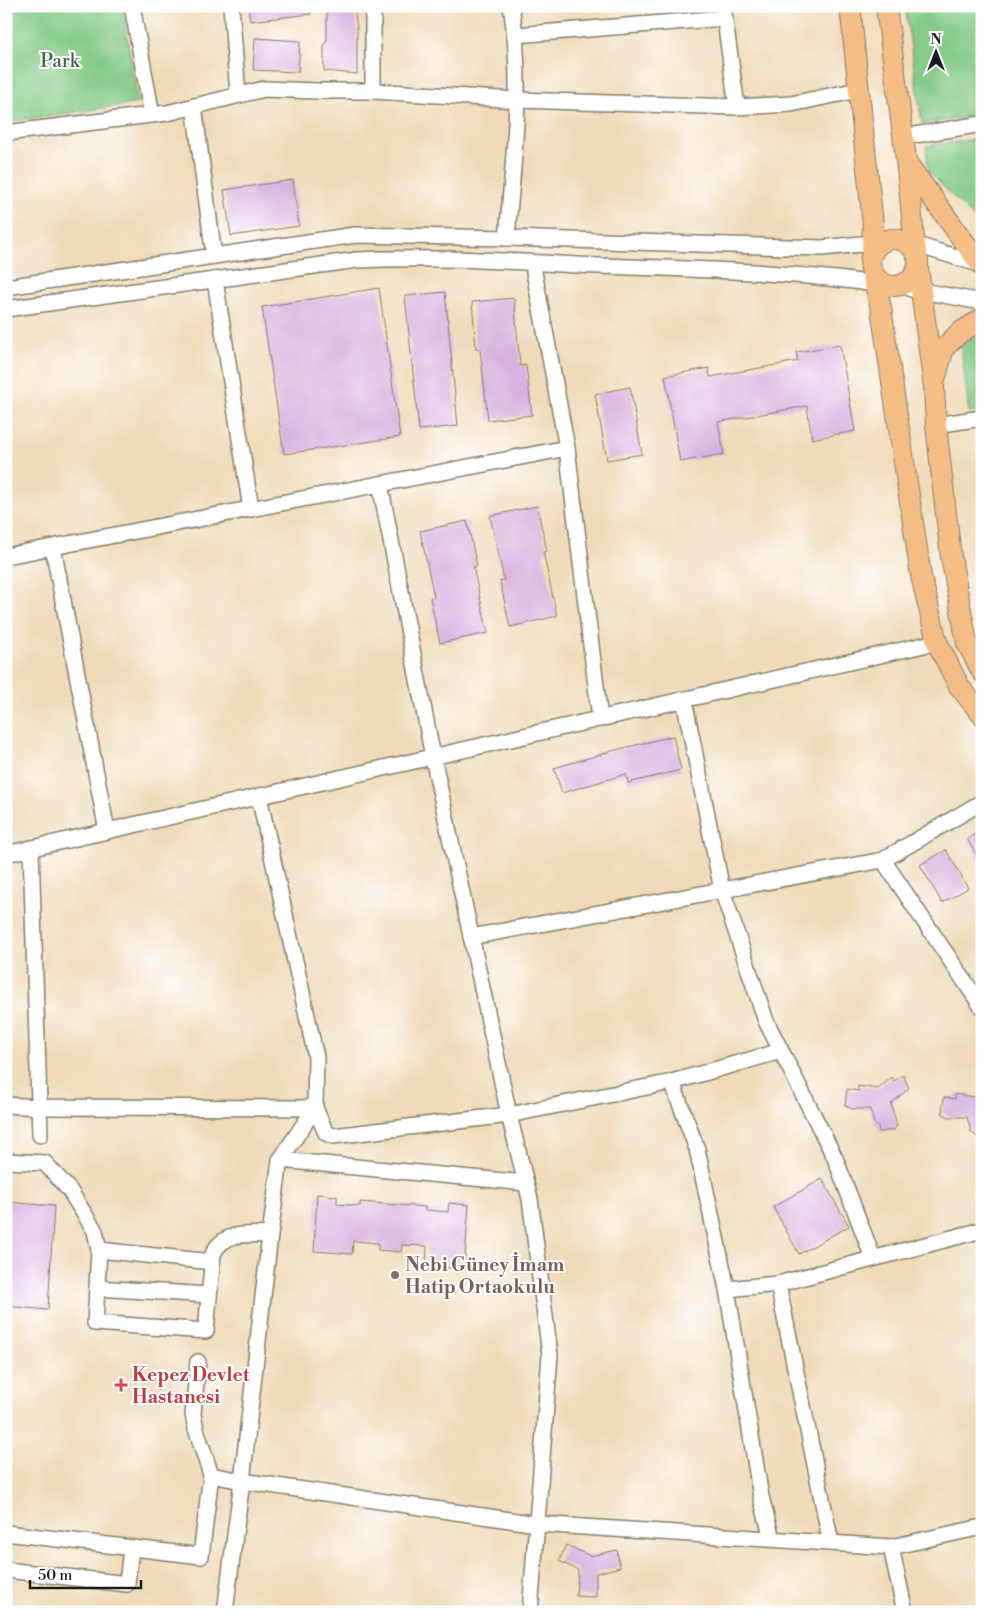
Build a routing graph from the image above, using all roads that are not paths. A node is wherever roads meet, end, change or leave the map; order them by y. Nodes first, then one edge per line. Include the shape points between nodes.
1 (132, 6) edge
2 (231, 6) edge
3 (374, 6) edge
4 (511, 6) edge
5 (850, 6) edge
6 (886, 6) edge
7 (724, 12) edge
8 (516, 35) junction
9 (858, 90) junction
10 (372, 91) junction
11 (238, 95) junction
12 (517, 100) junction
13 (194, 106) junction
14 (737, 107) junction
15 (152, 114) junction
16 (982, 124) edge
17 (6, 133) edge
18 (903, 137) junction
19 (907, 163) junction
20 (507, 238) junction
21 (914, 252) junction
22 (214, 256) junction
23 (981, 265) edge
24 (879, 266) junction
25 (534, 272) dead end
26 (214, 280) junction
27 (6, 287) edge
28 (920, 290) junction
29 (982, 302) edge
30 (6, 309) edge
31 (982, 319) edge
32 (934, 387) junction
33 (982, 418) edge
34 (936, 424) junction
35 (567, 448) junction
36 (380, 484) junction
37 (252, 509) junction
38 (53, 548) junction
39 (6, 556) edge
40 (938, 642) junction
41 (974, 642) edge
42 (982, 672) edge
43 (684, 699) junction
44 (982, 715) edge
45 (600, 719) junction
46 (433, 757) junction
47 (259, 796) junction
48 (982, 802) edge
49 (107, 831) junction
50 (31, 848) junction
51 (6, 854) edge
52 (883, 860) junction
53 (722, 890) junction
54 (471, 937) junction
55 (982, 1007) edge
56 (781, 1050) junction
57 (672, 1082) junction
58 (6, 1105) edge
59 (40, 1107) junction
60 (315, 1108) junction
61 (509, 1115) junction
62 (40, 1135) dead end
63 (280, 1160) junction
64 (6, 1161) edge
65 (526, 1183) junction
66 (982, 1230) edge
67 (270, 1235) junction
68 (99, 1250) junction
69 (873, 1258) junction
70 (212, 1262) junction
71 (778, 1284) junction
72 (97, 1288) junction
73 (727, 1289) junction
74 (209, 1295) junction
75 (198, 1362) dead end
76 (211, 1476) junction
77 (242, 1481) junction
78 (537, 1524) junction
79 (982, 1527) edge
80 (6, 1533) edge
81 (772, 1539) junction
82 (831, 1543) junction
83 (891, 1546) junction
84 (131, 1548) junction
85 (6, 1570) edge
86 (225, 1612) edge
87 (530, 1612) edge
88 (905, 1612) edge

1 - 15 street
2 - 11 street
3 - 10 street
4 - 8 street
5 - 9 main road
6 - 18 main road
7 - 8 street
7 - 14 street
8 - 12 street
9 - 14 street via 791,104
9 - 24 main road
10 - 11 street via 264,89
10 - 12 street
11 - 13 street
12 - 14 street
12 - 20 street
13 - 15 street
13 - 22 street
15 - 17 street
16 - 18 street
18 - 19 main road
19 - 21 main road
19 - 23 main road
20 - 22 street via 355,235
20 - 24 street via 822,248
21 - 23 street
21 - 24 main road via 898,239 890,239
21 - 24 main road via 915,275 902,285
21 - 28 main road
22 - 27 street
24 - 26 street via 827,277 406,258 357,260
24 - 28 street
24 - 40 main road via 881,308 921,576
25 - 35 street
26 - 30 street
26 - 37 street
28 - 29 street
28 - 32 main road
31 - 32 main road via 959,333 944,348
32 - 34 main road
33 - 34 street
34 - 41 main road via 951,557
35 - 36 street
35 - 45 street
36 - 37 street
36 - 46 street
37 - 38 street
38 - 39 street
38 - 49 street
40 - 43 street
40 - 44 main road via 959,686
41 - 42 main road
43 - 45 street
43 - 53 street
45 - 46 street
46 - 47 street
46 - 54 street
47 - 49 street
47 - 60 street via 316,1057
48 - 52 street
49 - 50 street
50 - 51 street
50 - 59 street
52 - 53 street
52 - 55 street
53 - 54 street
53 - 56 street via 766,1022
54 - 61 street
56 - 57 street
56 - 69 street via 835,1158
57 - 61 street
57 - 73 street via 698,1149
58 - 59 street
59 - 60 street
59 - 62 street
60 - 61 street via 326,1133 333,1136
60 - 63 street
61 - 65 street
63 - 65 street
63 - 67 street
64 - 68 street via 45,1163 70,1191 95,1231
65 - 78 street via 550,1355
66 - 69 street
67 - 70 street via 241,1234 227,1238 216,1248
67 - 77 street
68 - 70 street
68 - 72 street
69 - 71 street
70 - 74 street
71 - 73 street
71 - 82 street
72 - 74 street
72 - 74 street via 95,1323 206,1330
73 - 81 street
75 - 76 street via 193,1414
76 - 77 street
76 - 84 street via 200,1556
77 - 78 street
77 - 86 street
78 - 81 street
78 - 87 street
79 - 83 street
80 - 84 street
81 - 82 street
82 - 83 street
83 - 88 street
84 - 85 street via 127,1584

